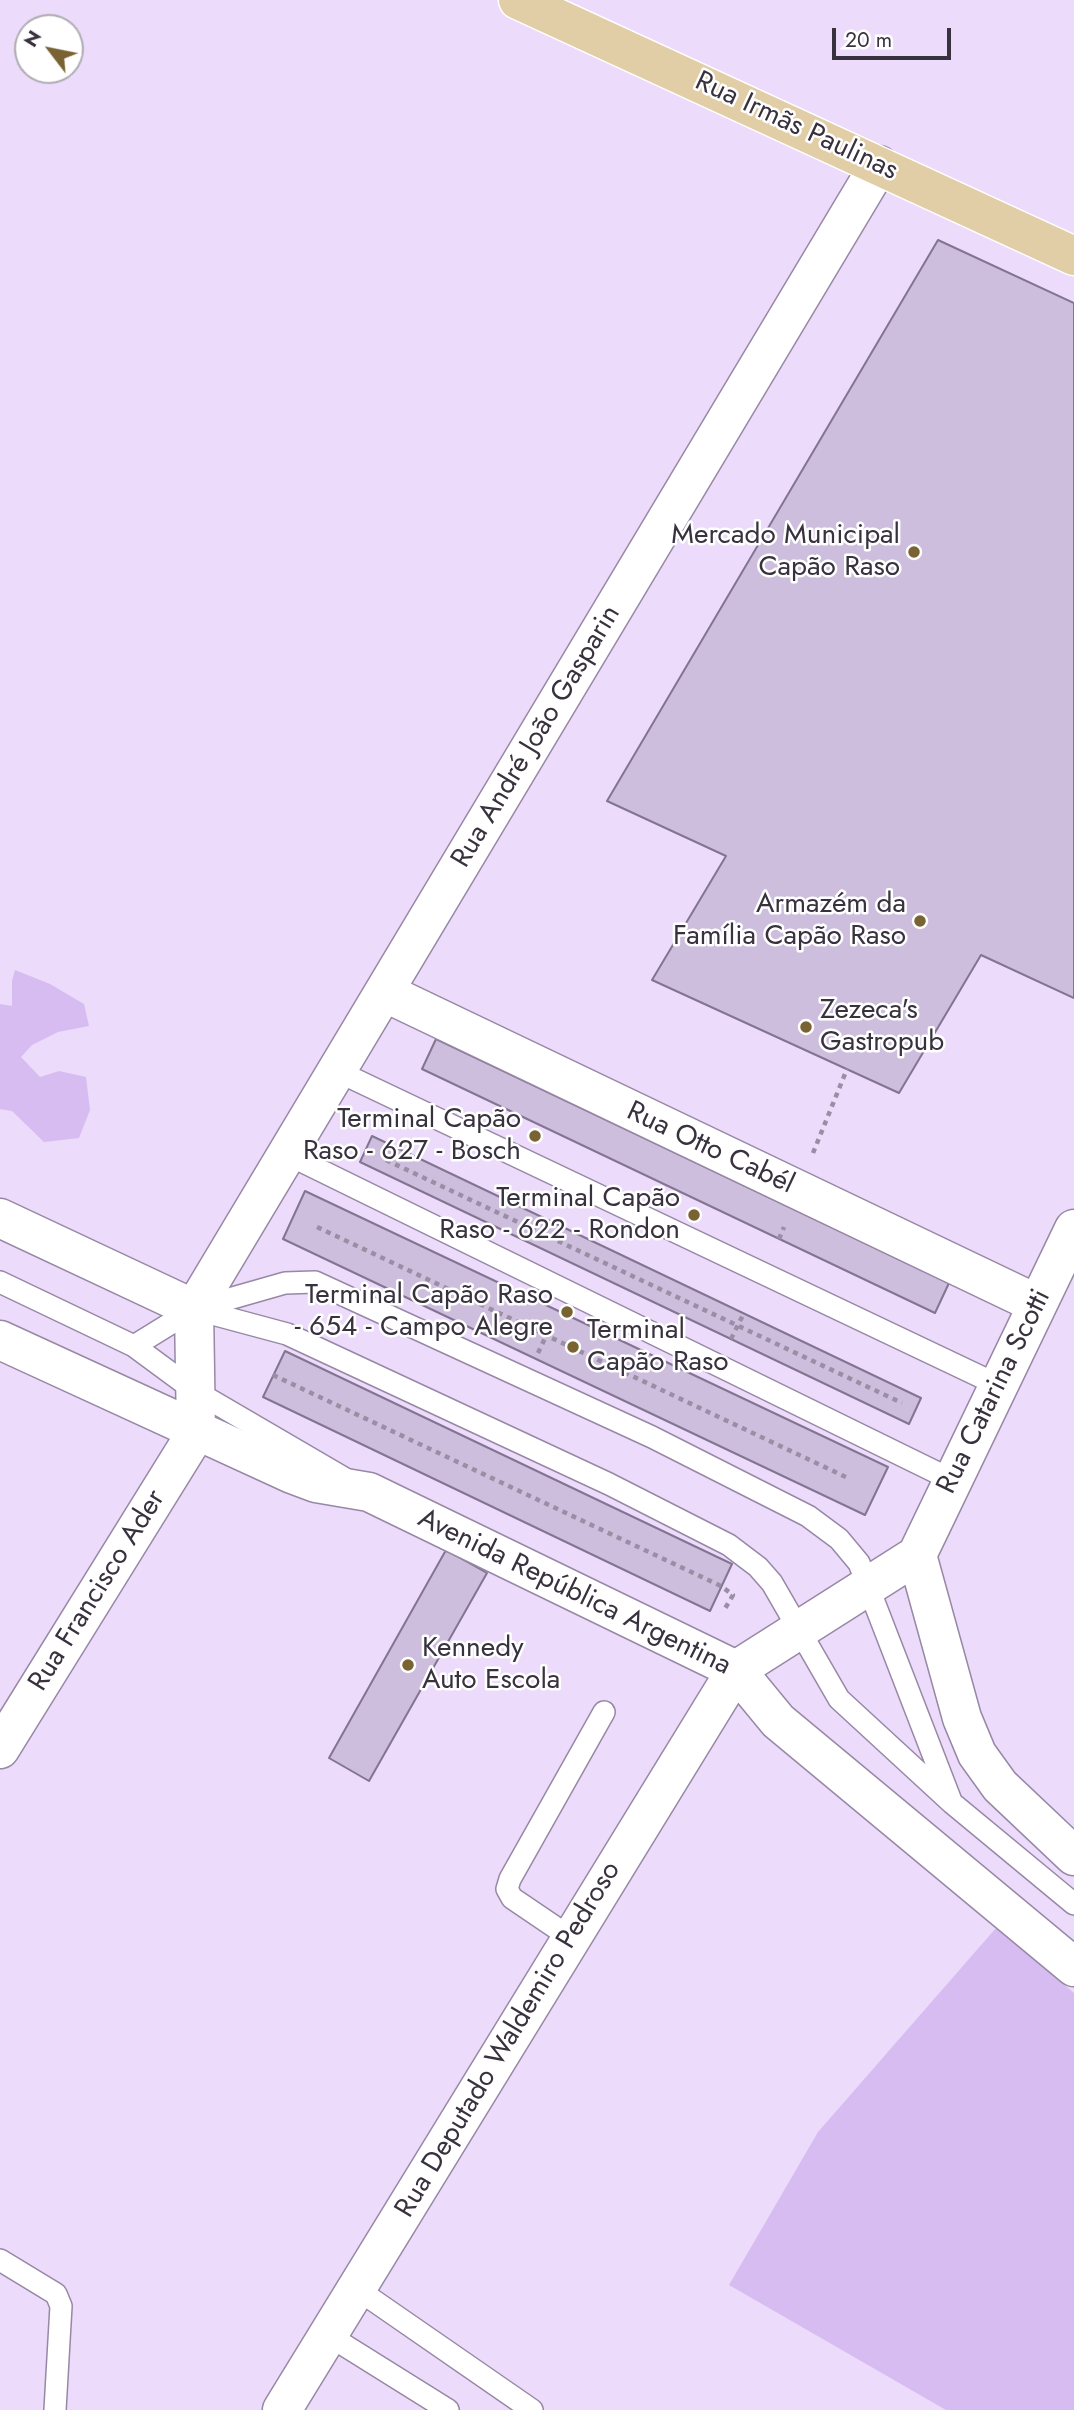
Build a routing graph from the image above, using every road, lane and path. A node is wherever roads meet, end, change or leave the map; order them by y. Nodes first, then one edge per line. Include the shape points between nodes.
1 (517, 0) edge
2 (879, 165) junction
3 (1074, 256) edge
4 (384, 992) junction
5 (847, 1069) dead end
6 (337, 1071) junction
7 (286, 1154) junction
8 (812, 1157) dead end
9 (386, 1160) dead end
10 (0, 1218) edge
11 (785, 1224) dead end
12 (317, 1227) dead end
13 (1074, 1229) edge
14 (779, 1239) dead end
15 (0, 1282) edge
16 (1037, 1304) junction
17 (194, 1309) junction
18 (744, 1313) dead end
19 (737, 1326) junction
20 (0, 1340) edge
21 (731, 1340) dead end
22 (134, 1346) junction
23 (273, 1375) dead end
24 (998, 1385) junction
25 (195, 1391) junction
26 (902, 1403) dead end
27 (195, 1433) junction
28 (850, 1479) dead end
29 (952, 1480) junction
30 (369, 1492) junction
31 (917, 1555) junction
32 (870, 1585) junction
33 (723, 1612) dead end
34 (799, 1630) junction
35 (736, 1670) junction
36 (604, 1712) dead end
37 (0, 1749) edge
38 (952, 1802) junction
39 (1074, 1856) edge
40 (1074, 1905) edge
41 (571, 1938) junction
42 (1074, 1967) edge
43 (0, 2260) edge
44 (357, 2289) junction
45 (328, 2335) junction
46 (55, 2410) edge
47 (282, 2410) edge
48 (448, 2410) edge
49 (532, 2410) edge

1 - 2 main road, Rua Irmãs Paulinas
2 - 3 main road, Rua Irmãs Paulinas
2 - 4 street, Rua André João Gasparin
4 - 6 street, Rua André João Gasparin
4 - 16 street, Rua Otto Cabél
5 - 8 path
6 - 7 street, Rua André João Gasparin
6 - 24 lane
7 - 17 street, Rua André João Gasparin
7 - 29 lane
9 - 19 path
10 - 17 street
11 - 14 path
12 - 28 path
13 - 16 street, Rua Catarina Scotti
15 - 22 lane
16 - 24 street, Rua Catarina Scotti
17 - 22 lane
17 - 25 street
17 - 32 lane via 285,1283 315,1282 652,1437 808,1516 839,1539
17 - 34 lane via 287,1334 729,1545 772,1583
18 - 19 path
19 - 21 path
19 - 26 path
20 - 27 street, Avenida República Argentina
22 - 25 lane
23 - 33 path via 721,1586 733,1595
24 - 29 street, Rua Catarina Scotti
25 - 27 street
25 - 30 lane
27 - 30 street, Avenida República Argentina via 316,1483
27 - 37 street, Rua Francisco Ader
29 - 31 street, Rua Catarina Scotti
30 - 35 street, Avenida República Argentina
31 - 32 street
31 - 39 street via 962,1718 977,1754 1000,1786
32 - 34 street
32 - 38 lane
34 - 35 street
34 - 38 lane via 839,1699
35 - 41 street, Rua Deputado Waldemiro Pedroso
35 - 42 street, Avenida República Argentina via 778,1721
36 - 41 lane via 507,1889 512,1898
38 - 40 lane
41 - 44 street, Rua Deputado Waldemiro Pedroso
43 - 46 lane via 56,2294 61,2306
44 - 45 street, Rua Deputado Waldemiro Pedroso
44 - 49 lane
45 - 47 street, Rua Deputado Waldemiro Pedroso
45 - 48 lane

